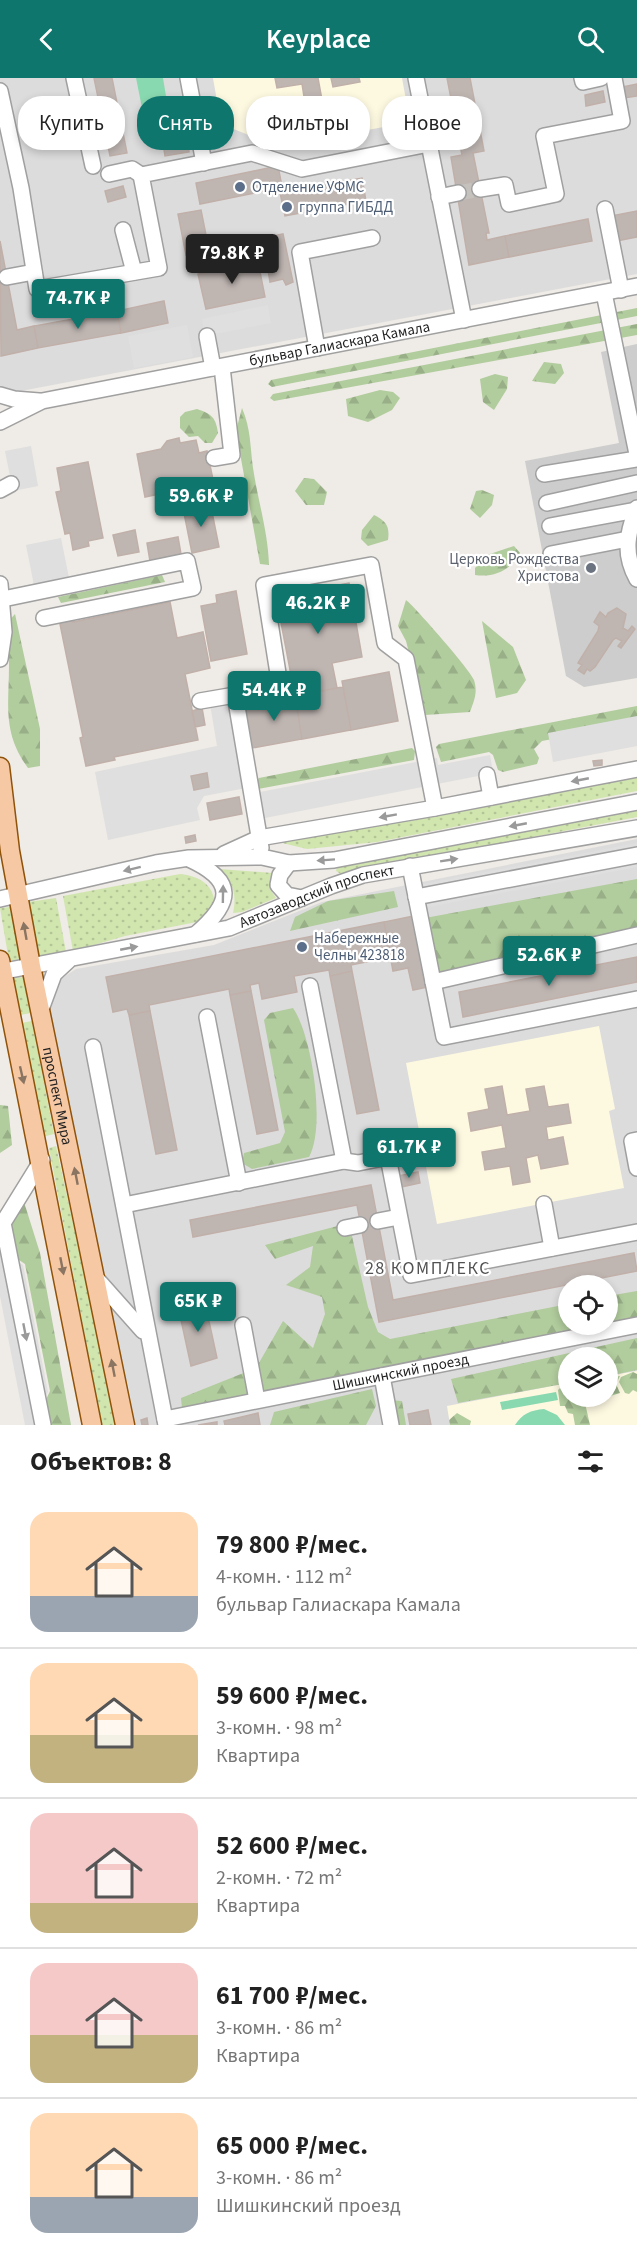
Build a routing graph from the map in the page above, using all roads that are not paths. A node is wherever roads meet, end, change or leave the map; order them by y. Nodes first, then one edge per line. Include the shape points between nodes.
1 (74, 78) edge
2 (188, 78) edge
3 (416, 78) edge
4 (582, 78) edge
5 (602, 78) edge
6 (614, 78) edge
7 (0, 91) edge
8 (420, 96) edge
9 (399, 150) edge
10 (430, 150) edge
11 (204, 163) junction
12 (93, 166) dead end
13 (109, 174) dead end
14 (141, 175) junction
15 (480, 189) tunnel mouth
16 (458, 194) tunnel mouth
17 (440, 197) junction
18 (605, 209) dead end
19 (123, 230) dead end
20 (372, 238) dead end
21 (34, 272) junction
22 (134, 272) junction
23 (7, 277) dead end
24 (637, 286) edge
25 (621, 290) junction
26 (604, 293) junction
27 (464, 320) junction
28 (207, 336) dead end
29 (317, 348) junction
30 (217, 367) junction
31 (0, 395) edge
32 (42, 401) junction
33 (0, 423) edge
34 (637, 454) edge
35 (214, 458) dead end
36 (637, 459) edge
37 (544, 474) dead end
38 (637, 483) edge
39 (547, 503) dead end
40 (637, 509) edge
41 (550, 526) dead end
42 (628, 539) junction
43 (551, 554) dead end
44 (637, 579) edge
45 (1, 592) edge
46 (44, 618) dead end
47 (0, 659) edge
48 (235, 695) junction
49 (200, 701) dead end
50 (0, 767) edge
51 (637, 769) edge
52 (487, 775) dead end
53 (491, 797) junction
54 (637, 802) edge
55 (435, 808) junction
56 (637, 828) edge
57 (259, 838) junction
58 (637, 855) edge
59 (220, 856) junction
60 (262, 856) junction
61 (189, 858) junction
62 (289, 863) junction
63 (410, 866) junction
64 (9, 897) edge
65 (416, 897) junction
66 (302, 898) junction
67 (637, 935) edge
68 (193, 936) junction
69 (71, 959) junction
70 (31, 966) junction
71 (1, 968) edge
72 (433, 982) junction
73 (310, 986) dead end
74 (0, 998) edge
75 (637, 999) edge
76 (40, 1012) junction
77 (11, 1017) junction
78 (207, 1017) dead end
79 (93, 1047) dead end
80 (637, 1140) edge
81 (71, 1152) junction
82 (42, 1160) junction
83 (344, 1161) junction
84 (637, 1168) edge
85 (240, 1183) junction
86 (544, 1204) dead end
87 (124, 1205) junction
88 (399, 1217) junction
89 (378, 1221) dead end
90 (2, 1224) edge
91 (360, 1225) dead end
92 (345, 1228) dead end
93 (637, 1232) edge
94 (552, 1248) junction
95 (95, 1277) junction
96 (243, 1325) dead end
97 (637, 1325) edge
98 (147, 1336) junction
99 (382, 1376) junction
100 (257, 1400) junction
101 (166, 1422) edge
102 (43, 1425) edge
103 (92, 1425) edge
104 (125, 1425) edge
105 (391, 1425) edge

1 - 12 street
2 - 11 street
3 - 8 street
4 - 5 street via 583,82
6 - 15 street via 622,121 544,136 556,194 508,204 505,184
7 - 21 street
9 - 11 street via 302,169 252,153
10 - 17 street
11 - 14 street
13 - 14 street via 132,169
14 - 22 street via 159,268
16 - 17 street
17 - 27 street
18 - 25 street
19 - 22 street
20 - 29 street via 300,252
21 - 22 street via 37,290
21 - 23 street
24 - 25 street, бульвар Галиаскара Камала
25 - 26 street, бульвар Галиаскара Камала
26 - 27 street, бульвар Галиаскара Камала
26 - 34 street
27 - 29 street, бульвар Галиаскара Камала
28 - 30 street
29 - 30 street, бульвар Галиаскара Камала
30 - 32 street, бульвар Галиаскара Камала
30 - 35 street via 232,455
31 - 32 street
32 - 33 street
36 - 37 street
38 - 39 street
40 - 41 street
40 - 42 street
42 - 43 street
42 - 44 street via 629,565
45 - 46 street via 187,561 193,588
45 - 47 street via 4,632
48 - 49 street
48 - 55 street via 280,686 264,585 371,565 385,643 406,659
48 - 57 street
50 - 64 main road, проспект Мира via 10,851
51 -> 53 street
52 - 53 street
53 - 55 street
54 -> 62 street, Автозаводский проспект via 334,860
55 -> 57 street
63 -> 56 street, Автозаводский проспект
57 - 59 street
57 - 60 street
58 - 65 street
59 - 60 street, Автозаводский проспект
59 - 61 street, Автозаводский проспект
60 - 62 street, Автозаводский проспект
61 -> 64 street, Автозаводский проспект
68 -> 61 street via 213,920 225,896 223,883 215,873
62 - 66 street via 278,885 287,896
63 - 65 street
63 - 66 street, Автозаводский проспект via 348,879
70 -> 64 main road, проспект Мира
65 - 72 street
66 - 68 street, Автозаводский проспект via 229,928
67 - 72 street
69 -> 68 street, Автозаводский проспект
69 - 70 street, Автозаводский проспект
69 - 76 street via 54,974
70 - 71 street, Автозаводский проспект
70 - 76 main road, проспект Мира
71 - 77 main road, проспект Мира
72 - 75 street via 444,1037
73 - 83 street
74 - 77 street
76 - 81 main road, проспект Мира
77 -> 82 main road, проспект Мира
78 - 85 street
79 - 87 street
80 - 84 street via 632,1141
81 - 82 main road via 53,1134 47,1135
95 -> 81 main road, проспект Мира
82 - 90 street
82 -> 103 main road, проспект Мира
83 - 85 street
83 - 88 street via 358,1163 388,1156
85 - 87 street
86 - 94 street
87 - 98 street
88 - 89 street
88 - 94 street via 411,1275
90 -> 102 street
91 - 92 street
93 - 94 street
95 - 98 street
104 -> 95 main road, проспект Мира
96 - 100 street
97 - 99 street, Шишкинский проезд
98 - 101 street
99 - 100 street, Шишкинский проезд
99 - 105 street
100 - 101 street, Шишкинский проезд

